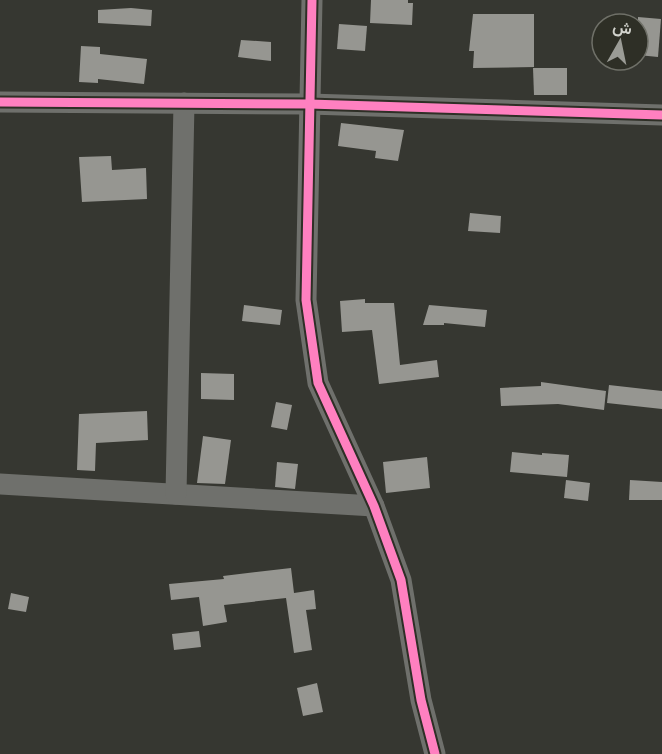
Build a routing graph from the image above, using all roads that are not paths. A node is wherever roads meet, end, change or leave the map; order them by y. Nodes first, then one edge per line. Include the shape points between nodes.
1 (312, 0) edge
2 (0, 102) edge
3 (184, 103) junction
4 (309, 104) junction
5 (662, 115) edge
6 (0, 484) edge
7 (176, 494) junction
8 (374, 506) junction
9 (435, 754) edge

1 - 4 street
2 - 3 street
3 - 4 street
3 - 7 street
4 - 5 street
4 - 8 street via 306,300 318,383
6 - 7 street
7 - 8 street
8 - 9 street via 401,580 421,700

